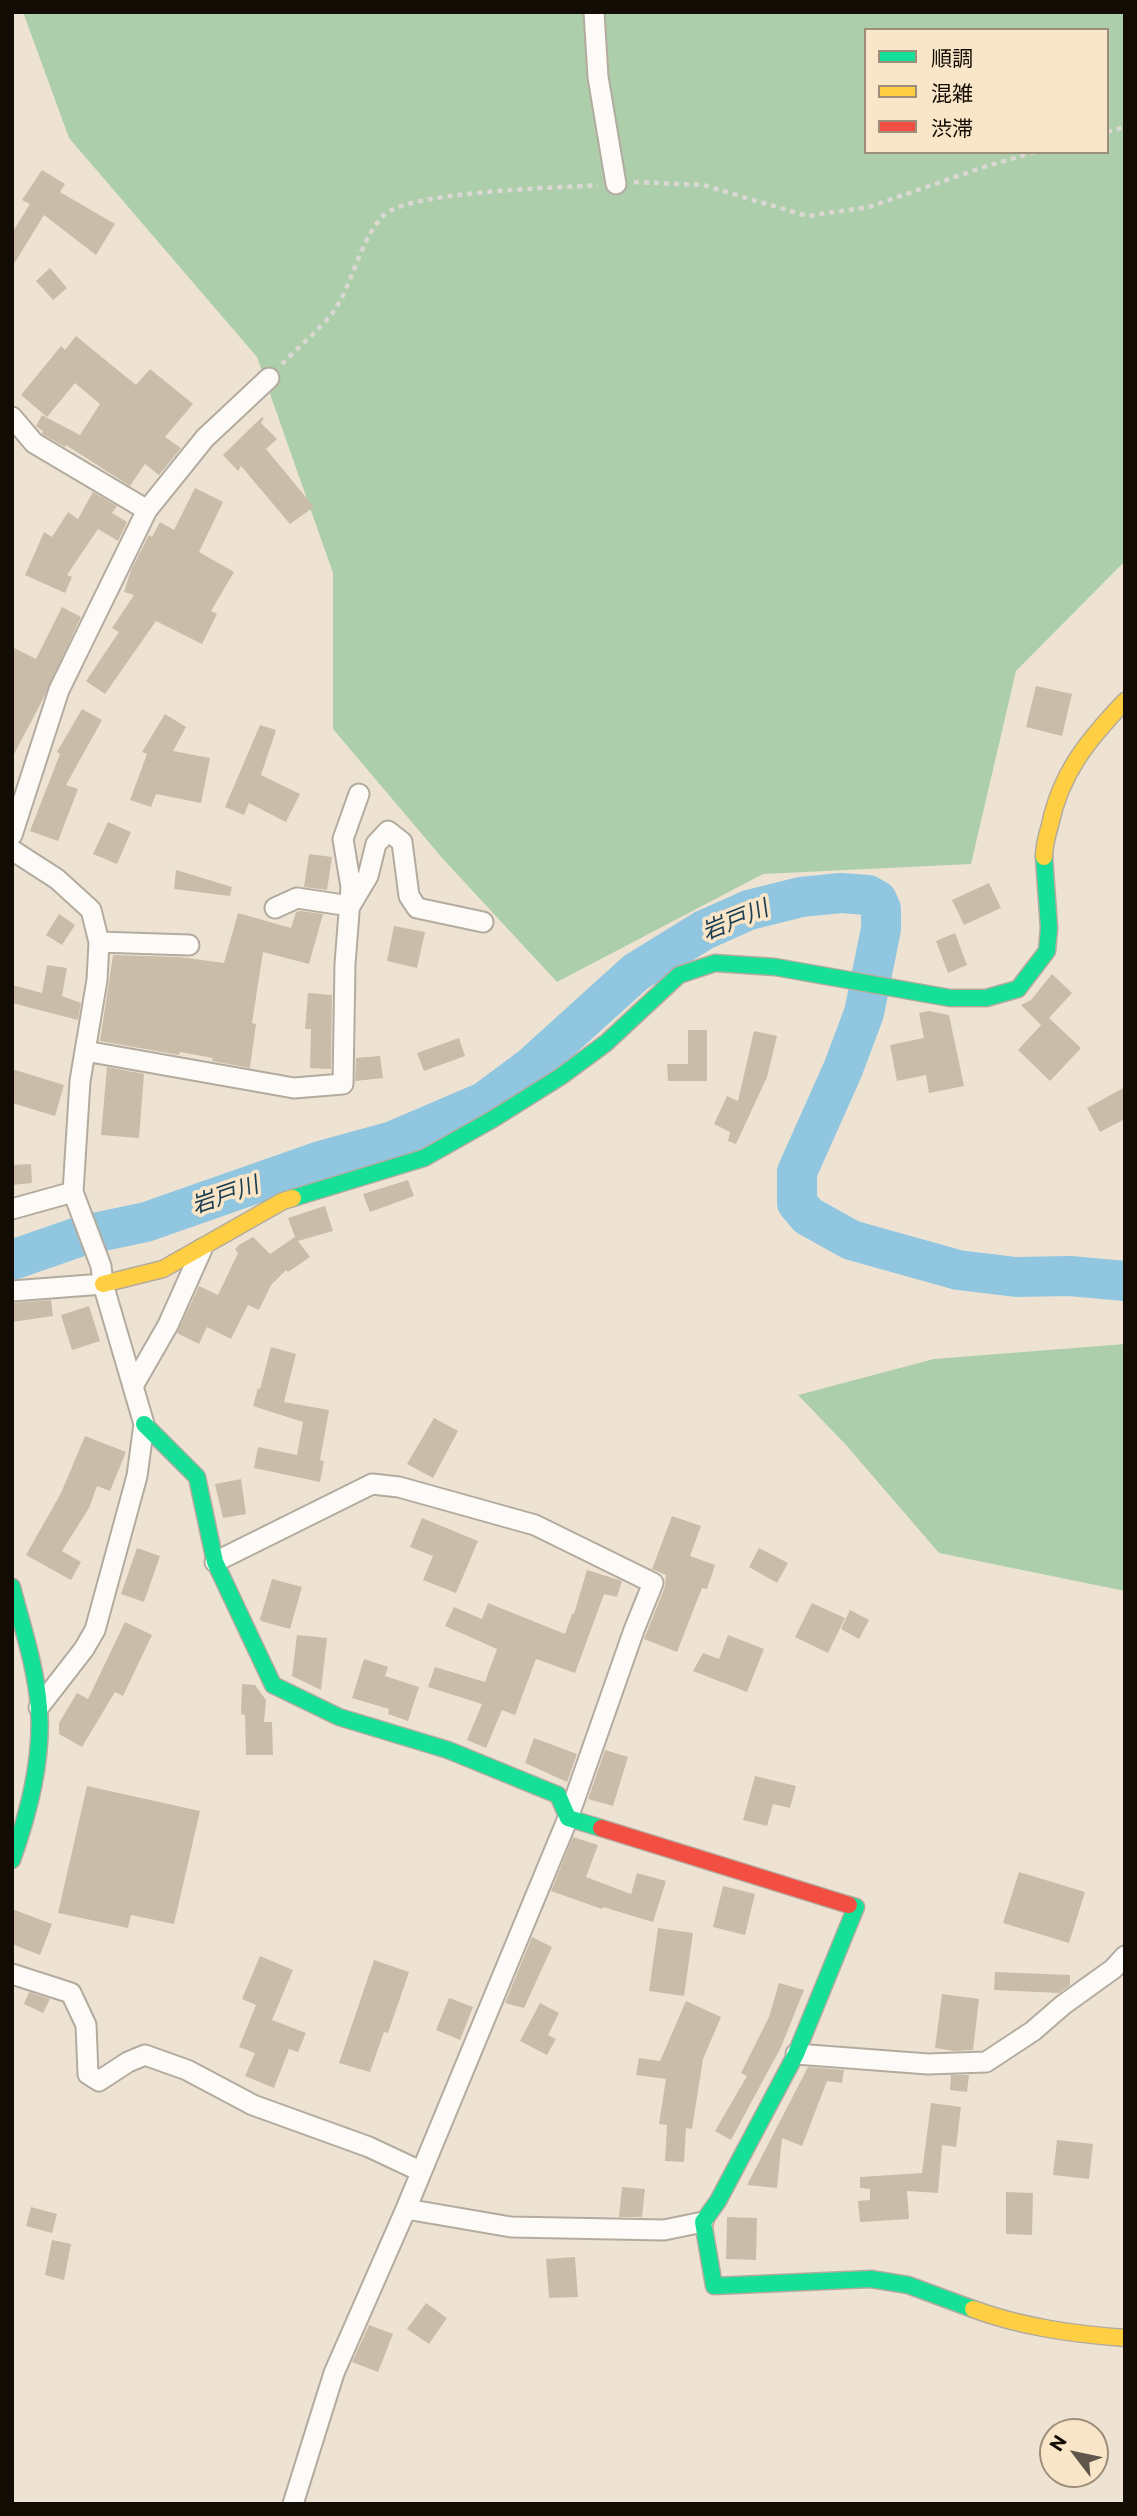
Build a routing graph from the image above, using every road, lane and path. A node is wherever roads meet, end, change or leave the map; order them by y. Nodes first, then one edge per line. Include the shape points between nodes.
1 (594, 12) edge
2 (1028, 154) edge
3 (616, 184) junction
4 (269, 377) joint
5 (12, 417) edge
6 (148, 510) junction
7 (1125, 701) edge
8 (359, 794) dead end
9 (12, 835) edge
10 (12, 850) edge
11 (349, 906) junction
12 (275, 908) dead end
13 (483, 922) dead end
14 (99, 942) junction
15 (189, 945) dead end
16 (85, 1051) junction
17 (73, 1192) junction
18 (12, 1209) edge
19 (202, 1249) junction
20 (102, 1275) junction
21 (12, 1291) edge
22 (133, 1386) junction
23 (144, 1424) junction
24 (215, 1562) junction
25 (12, 1587) edge
26 (39, 1708) junction
27 (568, 1818) junction
28 (12, 1860) edge
29 (1125, 1956) edge
30 (12, 1975) edge
31 (796, 2054) junction
32 (420, 2171) junction
33 (406, 2209) junction
34 (703, 2222) junction
35 (1125, 2337) edge
36 (293, 2504) edge

1 - 3 street via 598,77
2 - 3 path via 869,207 807,216 703,185
3 - 4 path via 457,194 384,214 334,311
4 - 6 street via 205,438
5 - 6 street via 34,443
6 - 9 street via 59,690
7 - 19 main road via 1076,758 1055,799 1044,852 1047,951 1018,989 986,998 950,998 775,967 715,963 679,975 606,1043 494,1119 424,1158 283,1201
8 - 11 street via 343,839 351,887
10 - 14 street via 57,879 91,910
11 - 12 street via 297,898
11 - 13 street via 368,876 376,844 388,831 402,842 409,896 417,908
11 - 16 street via 344,1084 294,1088
14 - 15 street
14 - 16 street
16 - 17 street
17 - 18 street
17 - 20 street
19 - 20 main road via 163,1269
19 - 22 street via 168,1325
20 - 21 street
20 - 22 street
22 - 23 street
23 - 24 main road via 197,1477
23 - 26 street via 137,1476 95,1630
24 - 27 main road via 273,1685 339,1717 448,1751 558,1795
24 - 27 street via 372,1484 399,1487 536,1525 653,1583
25 - 26 main road
26 - 28 main road via 37,1762
27 - 31 main road via 856,1907
27 - 32 street
29 - 31 street via 986,2062 928,2064
30 - 32 street via 71,1993 86,2025 88,2074 99,2081 145,2055 187,2070 253,2105 369,2147
31 - 34 main road
32 - 33 street
33 - 34 street via 511,2227 664,2230
33 - 36 street via 334,2373
34 - 35 main road via 714,2286 871,2279 908,2285 1025,2324 1065,2333

